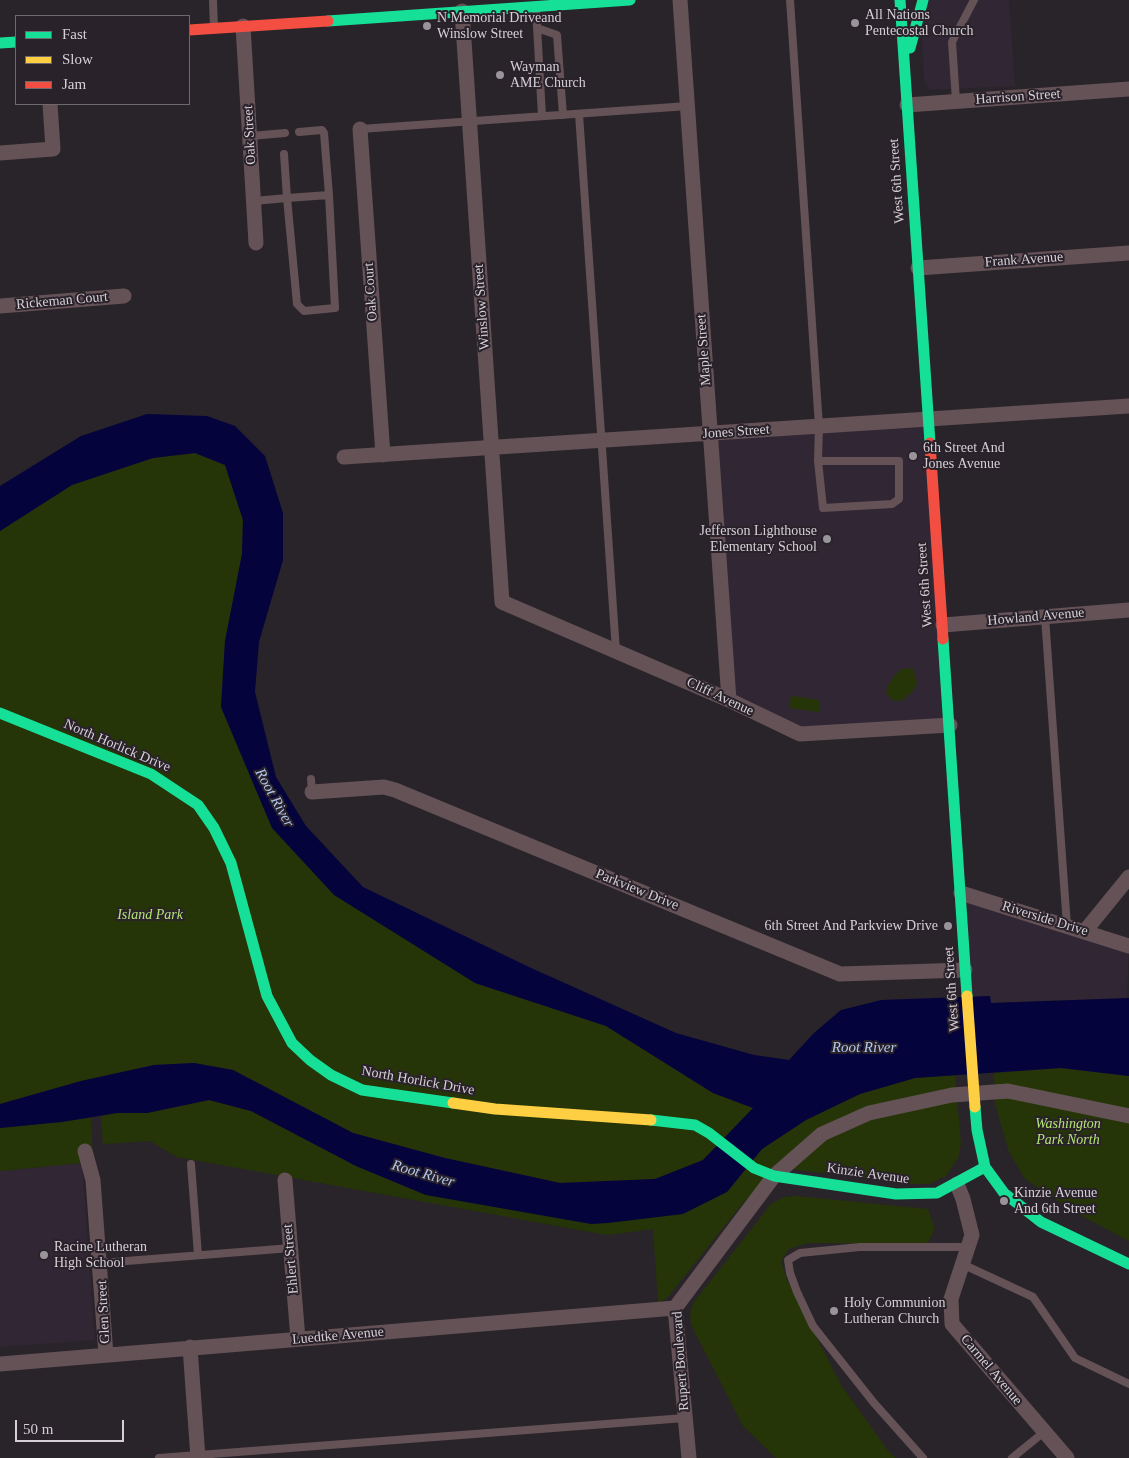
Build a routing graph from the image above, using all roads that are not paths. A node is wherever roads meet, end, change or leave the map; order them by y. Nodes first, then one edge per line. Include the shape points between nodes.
1 (212, 0) edge
2 (630, 0) edge
3 (680, 0) edge
4 (790, 0) edge
5 (900, 0) edge
6 (923, 0) edge
7 (974, 0) edge
8 (536, 6) junction
9 (462, 11) junction
10 (243, 26) junction
11 (214, 28) junction
12 (537, 28) junction
13 (190, 30) edge
14 (15, 42) edge
15 (0, 43) edge
16 (1129, 90) edge
17 (906, 97) junction
18 (956, 101) junction
19 (50, 105) edge
20 (688, 106) junction
21 (579, 114) junction
22 (563, 115) junction
23 (542, 116) junction
24 (469, 121) junction
25 (360, 129) joint
26 (299, 132) dead end
27 (285, 133) dead end
28 (251, 136) junction
29 (0, 153) edge
30 (284, 154) dead end
31 (329, 195) junction
32 (287, 198) junction
33 (254, 201) junction
34 (256, 243) dead end
35 (1129, 253) edge
36 (918, 268) junction
37 (124, 296) dead end
38 (0, 306) edge
39 (1129, 406) edge
40 (929, 418) junction
41 (820, 426) junction
42 (710, 433) junction
43 (601, 441) junction
44 (492, 448) junction
45 (383, 456) junction
46 (344, 458) dead end
47 (818, 461) junction
48 (502, 602) joint
49 (1129, 610) edge
50 (1045, 617) junction
51 (943, 625) junction
52 (616, 651) junction
53 (729, 700) junction
54 (0, 713) edge
55 (950, 725) junction
56 (311, 786) dead end
57 (1129, 877) edge
58 (961, 892) junction
59 (1067, 926) junction
60 (1086, 931) junction
61 (1129, 946) edge
62 (965, 970) junction
63 (1129, 1116) edge
64 (85, 1151) dead end
65 (191, 1164) dead end
66 (985, 1167) junction
67 (774, 1176) junction
68 (285, 1180) dead end
69 (956, 1184) junction
70 (969, 1247) junction
71 (290, 1248) junction
72 (198, 1255) junction
73 (101, 1263) junction
74 (962, 1264) junction
75 (1129, 1264) edge
76 (675, 1308) junction
77 (298, 1339) junction
78 (190, 1347) junction
79 (106, 1355) junction
80 (0, 1364) edge
81 (1129, 1384) edge
82 (685, 1418) junction
83 (1044, 1432) junction
84 (198, 1456) edge
85 (159, 1458) edge
86 (689, 1458) edge
87 (924, 1458) edge
88 (1012, 1458) edge
89 (1067, 1458) edge

1 - 11 lane
2 - 8 street
3 - 20 street, Maple Street
4 - 41 lane
5 - 17 street, West 6th Street
6 - 17 street via 910,47
7 - 18 lane via 952,42
8 - 9 street
8 - 12 lane
9 - 10 street
9 - 24 street, Winslow Street
10 - 11 street
10 - 28 street, Oak Street
11 - 13 street
12 - 22 lane via 557,35
12 - 23 lane
14 - 15 street
16 - 18 street, Harrison Street
17 - 18 street, Harrison Street
17 - 36 street, West 6th Street
19 - 29 street via 53,149
20 - 21 lane
20 - 42 street, Maple Street
21 - 22 lane
21 - 43 lane
22 - 23 lane
23 - 24 lane
24 - 25 lane
24 - 44 street, Winslow Street
25 - 45 street, Oak Court
26 - 31 lane via 322,130 324,133
27 - 28 lane
28 - 33 street, Oak Street
30 - 32 lane
31 - 32 lane
31 - 32 lane via 336,304 332,310 304,311 297,304
32 - 33 lane
33 - 34 street, Oak Street
35 - 36 street, Frank Avenue
36 - 40 street, West 6th Street
37 - 38 street, Rickeman Court
39 - 40 street, Jones Street
40 - 41 street, Jones Street
40 - 51 street, West 6th Street
41 - 42 street, Jones Street
41 - 47 lane
42 - 43 street, Jones Street
42 - 53 street, Maple Street
43 - 44 street, Jones Street
43 - 52 lane
44 - 45 street, Jones Street
44 - 48 street, Winslow Street
45 - 46 street, Jones Street
47 - 47 lane via 822,508 892,504 899,499 899,461
48 - 52 street, Cliff Avenue
49 - 50 street, Howland Avenue
50 - 51 street, Howland Avenue
50 - 59 lane
51 - 55 street, West 6th Street
52 - 53 street, Cliff Avenue
53 - 55 street, Cliff Avenue via 800,734
54 - 67 street, North Horlick Drive via 151,774 198,805 231,862 258,970 271,1004 292,1042 331,1075 362,1090 495,1109 669,1120 695,1125 754,1168
55 - 58 street, West 6th Street
56 - 62 street, Parkview Drive via 395,790 840,974
57 - 60 street
58 - 59 street, Riverside Drive
58 - 62 street, West 6th Street
59 - 60 street, Riverside Drive
60 - 61 street, Riverside Drive
62 - 66 street, West 6th Street, bridge via 976,1130
63 - 67 street, Rupert Boulevard via 1008,1091 952,1095 869,1113 822,1134
64 - 73 street, Glen Street via 93,1180
65 - 72 lane
66 - 69 street, Kinzie Avenue
66 - 75 street via 1004,1193 1027,1212
67 - 69 street, Kinzie Avenue via 916,1196 937,1193
67 - 76 street, Rupert Boulevard
68 - 71 street, Ehlert Street
69 - 70 street, Carmel Avenue via 964,1199 972,1235
70 - 74 street, Carmel Avenue
70 - 87 lane via 860,1247 800,1253 788,1260 797,1292 813,1326 874,1403
71 - 72 lane
71 - 77 street, Ehlert Street
72 - 73 lane
73 - 79 street, Glen Street
74 - 81 lane via 1033,1297 1075,1358
74 - 83 street, Carmel Avenue via 951,1299 952,1324
76 - 77 street, Luedtke Avenue
76 - 82 street, Rupert Boulevard
77 - 78 street, Luedtke Avenue
78 - 79 street, Luedtke Avenue
78 - 84 street
79 - 80 street, Luedtke Avenue
82 - 84 lane
82 - 86 street, Rupert Boulevard
83 - 88 lane
83 - 89 street, Carmel Avenue
84 - 85 lane

